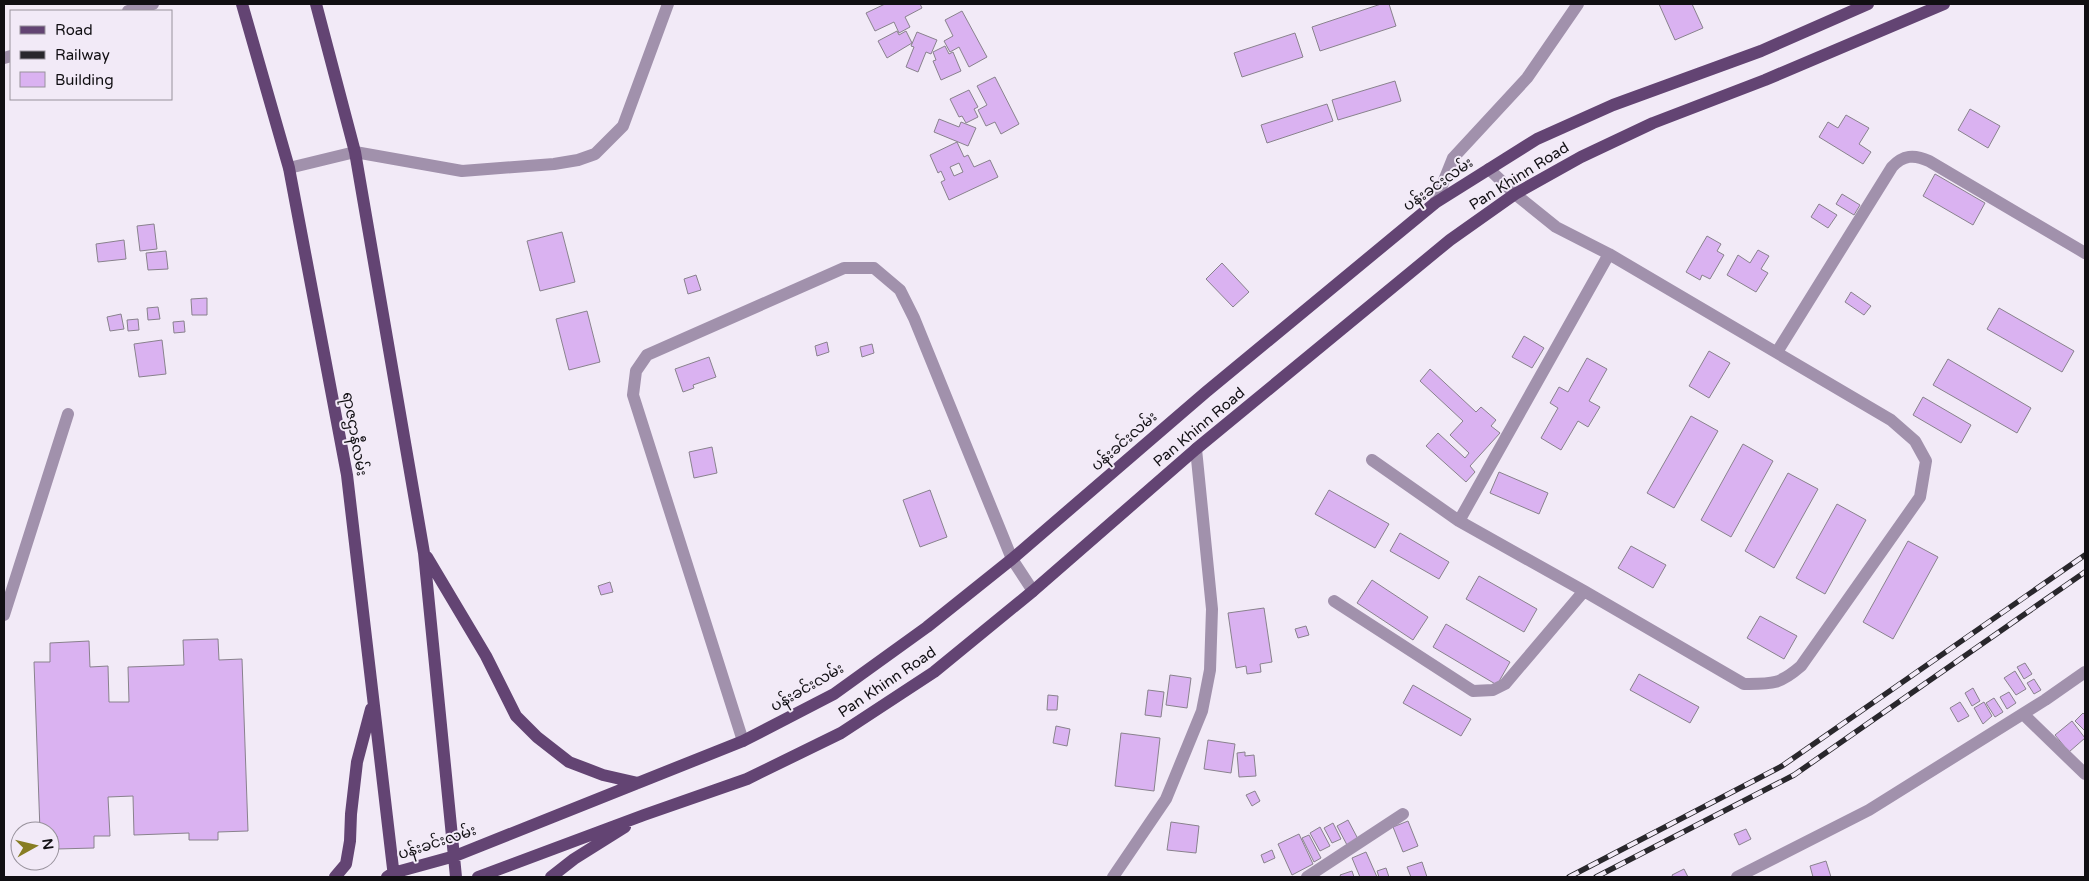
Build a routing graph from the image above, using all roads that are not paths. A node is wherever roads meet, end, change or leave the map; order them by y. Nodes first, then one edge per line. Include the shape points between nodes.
1 (153, 4) edge
2 (242, 4) edge
3 (316, 4) edge
4 (668, 4) edge
5 (1578, 4) edge
6 (1868, 4) edge
7 (1944, 4) edge
8 (132, 10) edge
9 (355, 152) junction
10 (289, 168) junction
11 (1489, 169) junction
12 (1515, 194) junction
13 (1435, 202) junction
14 (2085, 253) edge
15 (1609, 254) junction
16 (1776, 352) junction
17 (68, 414) dead end
18 (1196, 449) junction
19 (1372, 460) dead end
20 (1459, 521) junction
21 (424, 553) junction
22 (1012, 559) junction
23 (1584, 590) junction
24 (1034, 591) junction
25 (1334, 601) dead end
26 (4, 615) edge
27 (2085, 672) edge
28 (373, 702) junction
29 (2023, 714) junction
30 (743, 741) junction
31 (2085, 774) edge
32 (638, 783) junction
33 (644, 814) junction
34 (1403, 814) dead end
35 (455, 856) junction
36 (391, 876) edge
37 (335, 877) edge
38 (456, 877) edge
39 (478, 877) edge
40 (551, 877) edge
41 (1113, 877) edge
42 (1307, 877) edge
43 (1737, 877) edge

1 - 8 street
2 - 10 main road, ရာဇဌာနီလမ်း
3 - 9 main road
4 - 9 street via 622,126 595,154 554,164 462,171
5 - 13 street via 1527,78 1453,158
6 - 11 main road, ပန်းခင်းလမ်း via 1761,51 1613,105 1537,139
7 - 12 main road, Pan Khinn Road via 1765,80 1653,123 1581,157
9 - 10 street
9 - 21 main road
10 - 28 main road, ရာဇဌာနီလမ်း via 347,474
11 - 12 street
11 - 13 main road, ပန်းခင်းလမ်း
12 - 15 street via 1556,227
12 - 18 main road, Pan Khinn Road via 1450,240
13 - 22 main road, ပန်းခင်းလမ်း
14 - 16 street via 1928,161 1918,156 1906,157 1892,167
15 - 16 street
15 - 20 street
16 - 23 street via 1891,420 1915,441 1926,461 1920,497 1801,666 1786,679 1769,684 1744,684
17 - 26 street
18 - 24 main road, Pan Khinn Road
18 - 41 street via 1212,609 1210,670 1202,711 1166,799
19 - 20 street
20 - 23 street
21 - 32 main road via 486,656 516,716 536,738 569,762 603,775
21 - 35 main road
22 - 24 street
22 - 30 main road, ပန်းခင်းလမ်း via 927,627 834,694
22 - 30 street via 914,318 900,290 874,268 844,268 647,355 636,371 633,395
23 - 25 street via 1505,684 1493,690 1473,691
24 - 33 main road, Pan Khinn Road via 934,672 842,733 747,779
27 - 29 street
28 - 36 main road, ရာဇဌာနီလမ်း
28 - 37 main road via 357,762 346,864
29 - 31 street
29 - 43 street via 1869,810
30 - 32 main road, ပန်းခင်းလမ်း
32 - 35 main road, ပန်းခင်းလမ်း
33 - 39 main road, Pan Khinn Road
33 - 40 main road
34 - 42 street
35 - 36 main road, ပန်းခင်းလမ်း
35 - 38 main road

